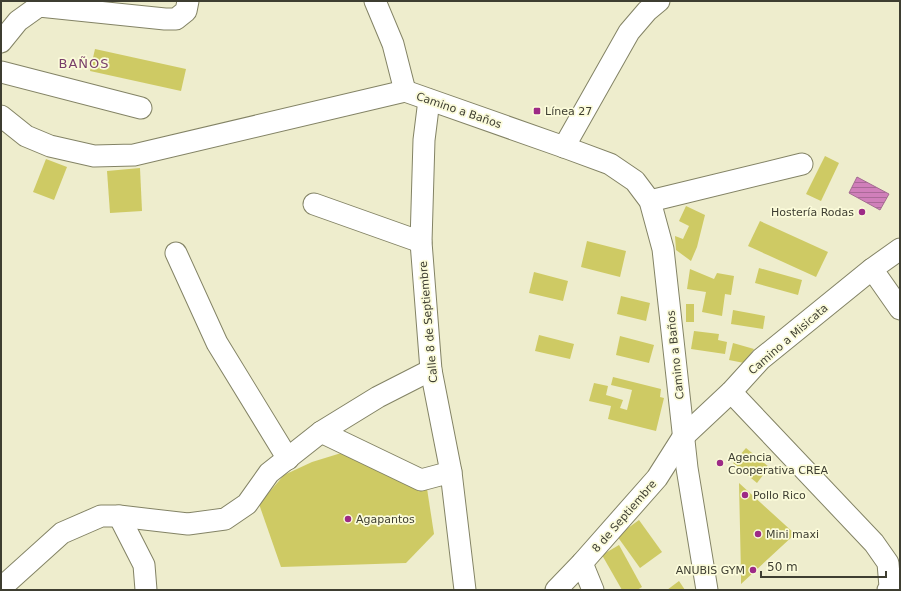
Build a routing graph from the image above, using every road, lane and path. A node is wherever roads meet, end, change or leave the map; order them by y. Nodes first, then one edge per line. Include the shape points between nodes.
1 (188, 1) edge
2 (375, 1) edge
3 (659, 1) edge
4 (37, 3) edge
5 (1, 42) edge
6 (1, 72) edge
7 (405, 91) junction
8 (430, 100) junction
9 (141, 108) dead end
10 (1, 116) edge
11 (564, 147) junction
12 (802, 164) dead end
13 (650, 201) junction
14 (314, 204) dead end
15 (421, 242) junction
16 (900, 249) edge
17 (176, 252) dead end
18 (872, 269) junction
19 (900, 309) edge
20 (431, 370) junction
21 (731, 392) junction
22 (322, 432) junction
23 (683, 437) junction
24 (288, 459) junction
25 (451, 472) junction
26 (119, 516) junction
27 (582, 563) junction
28 (1, 588) edge
29 (471, 589) edge
30 (146, 590) edge
31 (556, 590) edge
32 (593, 590) edge
33 (707, 590) edge
34 (888, 590) edge

1 - 4 street via 186,11 176,19 165,20
2 - 7 street via 393,44
3 - 11 street via 629,32
4 - 5 street
6 - 9 street
7 - 8 street, Camino a Baños
7 - 10 street, Camino a Baños via 134,155 94,156 50,146 26,136
8 - 11 street, Camino a Baños
8 - 15 street, Calle 8 de Septiembre via 424,140
11 - 13 street, Camino a Baños via 610,164 635,181
12 - 13 street
13 - 23 street, Camino a Baños via 663,249
14 - 15 street
15 - 20 street, Calle 8 de Septiembre
16 - 18 street, Camino a Misicata
17 - 24 street via 217,342
18 - 19 street
18 - 21 street, Camino a Misicata via 761,359
20 - 22 street via 378,397
20 - 25 street, Calle 8 de Septiembre
21 - 23 street, Camino a Misicata
21 - 34 street via 874,543 888,563
22 - 24 street
22 - 25 street via 422,480
23 - 27 street, 8 de Septiembre via 657,478
23 - 33 street, Camino a Baños
24 - 26 street via 269,473 247,504 226,519 188,524
25 - 29 street, Calle 8 de Septiembre
26 - 28 street via 101,516 62,534
26 - 30 street via 144,566
27 - 31 street, 8 de Septiembre
27 - 32 street

